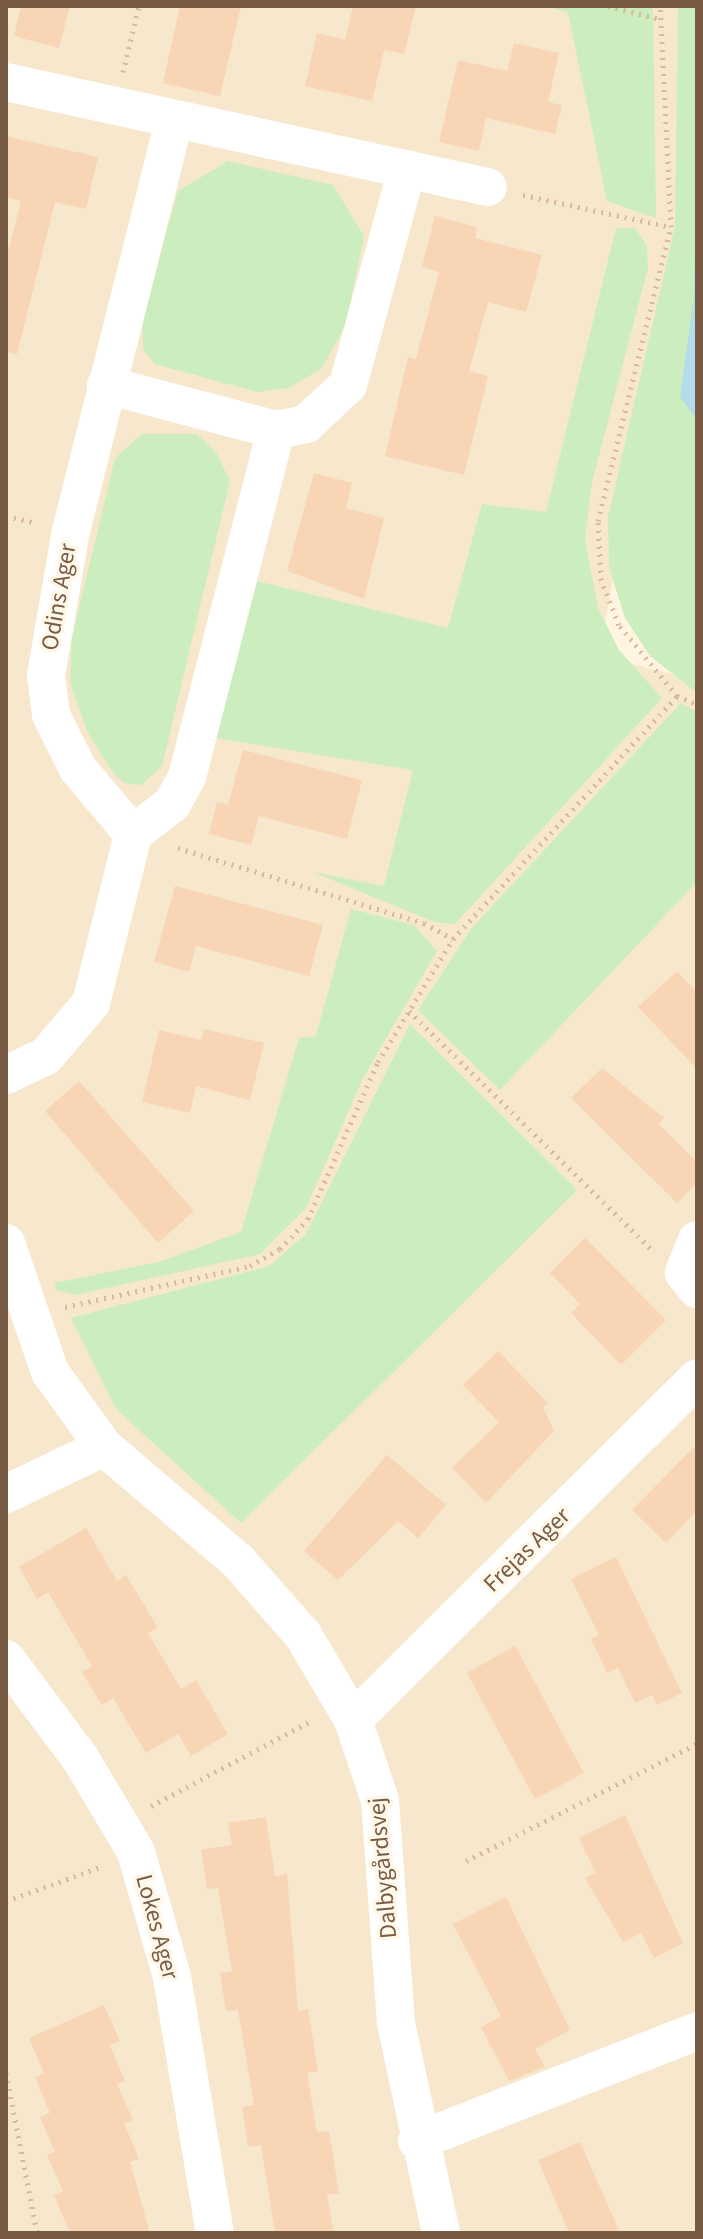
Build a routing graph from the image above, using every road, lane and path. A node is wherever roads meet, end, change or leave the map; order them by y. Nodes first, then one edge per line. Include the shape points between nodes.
1 (139, 6) edge
2 (608, 6) edge
3 (660, 6) edge
4 (660, 19) junction
5 (6, 82) edge
6 (114, 108) junction
7 (174, 122) junction
8 (407, 169) junction
9 (488, 187) joint
10 (671, 227) junction
11 (106, 385) junction
12 (276, 430) junction
13 (677, 696) junction
14 (697, 704) edge
15 (133, 834) junction
16 (453, 939) junction
17 (409, 1011) junction
18 (6, 1075) edge
19 (6, 1243) edge
20 (693, 1268) edge
21 (27, 1316) junction
22 (697, 1378) edge
23 (104, 1447) junction
24 (6, 1494) edge
25 (6, 1659) edge
26 (349, 1713) junction
27 (697, 1744) edge
28 (128, 1837) junction
29 (466, 1861) dead end
30 (6, 1901) edge
31 (697, 2031) edge
32 (6, 2073) edge
33 (417, 2141) junction
34 (37, 2233) edge
35 (215, 2233) edge
36 (441, 2233) edge

1 - 6 path
2 - 4 path
3 - 4 path
4 - 10 path
5 - 6 street
6 - 7 street
7 - 8 street
7 - 11 street, Odins Ager
8 - 9 street
8 - 12 street via 348,385 306,424
9 - 10 path
10 - 13 path via 598,521 601,580 619,625
11 - 12 street
11 - 15 street, Odins Ager via 46,675 51,715 78,769
12 - 15 street via 187,777 172,804
13 - 14 path
13 - 16 path
15 - 16 path via 424,923
15 - 18 street via 91,1003 46,1056
16 - 17 path
17 - 20 path
17 - 21 path via 308,1219 280,1249 250,1266
19 - 21 street, Dalbygårdsvej
21 - 23 street, Dalbygårdsvej via 50,1372
22 - 26 street, Frejas Ager
23 - 24 street
23 - 26 street, Dalbygårdsvej via 237,1560 303,1635
25 - 28 street, Lokes Ager
26 - 28 path via 268,1739
26 - 33 street, Dalbygårdsvej via 380,1800 396,2023
27 - 29 path
28 - 30 path
28 - 35 street, Lokes Ager via 172,1977
31 - 33 street
32 - 34 path
33 - 36 street, Dalbygårdsvej

